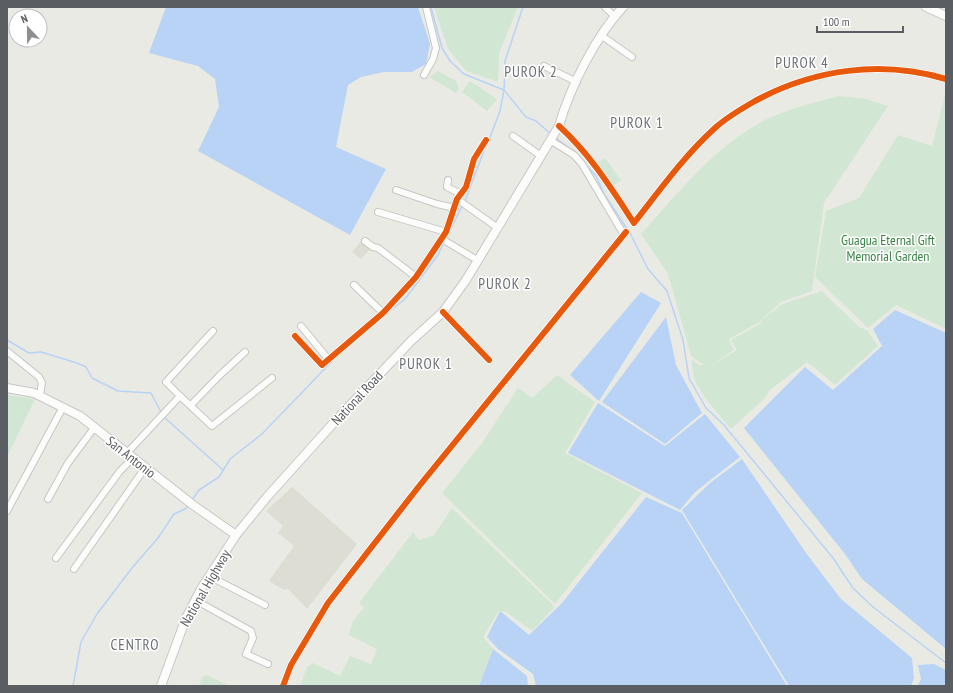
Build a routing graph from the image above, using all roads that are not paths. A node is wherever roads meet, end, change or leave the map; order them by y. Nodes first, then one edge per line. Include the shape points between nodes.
1 (426, 7) edge
2 (605, 7) edge
3 (624, 7) edge
4 (926, 7) edge
5 (942, 12) edge
6 (614, 17) junction
7 (602, 36) junction
8 (632, 57) dead end
9 (544, 66) dead end
10 (424, 74) dead end
11 (946, 79) edge
12 (577, 82) junction
13 (558, 126) junction
14 (512, 136) dead end
15 (552, 137) junction
16 (486, 140) dead end
17 (541, 156) junction
18 (448, 180) dead end
19 (396, 190) dead end
20 (461, 194) junction
21 (461, 202) junction
22 (455, 208) junction
23 (378, 212) dead end
24 (498, 228) junction
25 (446, 232) junction
26 (445, 240) junction
27 (366, 241) dead end
28 (477, 260) junction
29 (416, 278) junction
30 (354, 285) dead end
31 (443, 312) junction
32 (383, 313) junction
33 (301, 326) dead end
34 (213, 331) dead end
35 (295, 336) dead end
36 (7, 351) edge
37 (245, 352) dead end
38 (328, 360) junction
39 (489, 360) dead end
40 (272, 378) dead end
41 (7, 388) edge
42 (40, 396) junction
43 (180, 396) junction
44 (191, 405) junction
45 (63, 407) junction
46 (94, 428) junction
47 (129, 456) junction
48 (145, 468) junction
49 (48, 499) dead end
50 (7, 511) edge
51 (236, 535) junction
52 (56, 558) dead end
53 (74, 569) dead end
54 (210, 576) junction
55 (195, 600) junction
56 (265, 605) dead end
57 (268, 664) dead end
58 (161, 686) edge
59 (283, 686) edge

1 - 10 street via 436,48
2 - 6 street
3 - 6 main road, National Road
4 - 5 main road
6 - 7 main road, National Road
7 - 8 street
7 - 12 main road, National Road
9 - 12 street
11 - 13 street via 905,70 831,72 768,94 737,111 702,139 634,222 590,158 577,142
12 - 13 main road, National Road via 564,106
13 - 15 main road, National Road
14 - 17 street
15 - 17 main road, National Road
15 - 59 street via 582,164 625,233 420,485 328,603 291,665
16 - 20 street via 474,159 466,187
17 - 24 main road, National Road
18 - 20 street via 447,187
19 - 22 street
20 - 21 street
21 - 22 street
21 - 24 street
22 - 25 street
23 - 25 street
24 - 28 main road, National Road
25 - 26 street
26 - 28 street
26 - 29 street
27 - 29 street
28 - 31 main road, National Road
29 - 32 street
30 - 32 street
31 - 39 street
31 - 51 main road, National Road via 411,341 338,418
32 - 38 street
33 - 38 street
34 - 43 street via 166,382
35 - 38 street via 322,365
36 - 42 street via 39,377 42,383
37 - 44 street
40 - 44 street via 212,426
41 - 42 main road, San Antonio via 20,389
42 - 45 main road, San Antonio
43 - 44 street
43 - 47 street via 160,416
45 - 46 main road, San Antonio via 80,416
45 - 50 street
46 - 47 main road, San Antonio
46 - 49 street via 68,463
47 - 48 main road, San Antonio
47 - 52 street
48 - 51 main road, San Antonio
48 - 53 street
51 - 54 main road, National Highway
54 - 55 main road, National Highway
54 - 56 street
55 - 57 street via 251,631 253,638 246,654
55 - 58 main road, National Highway

